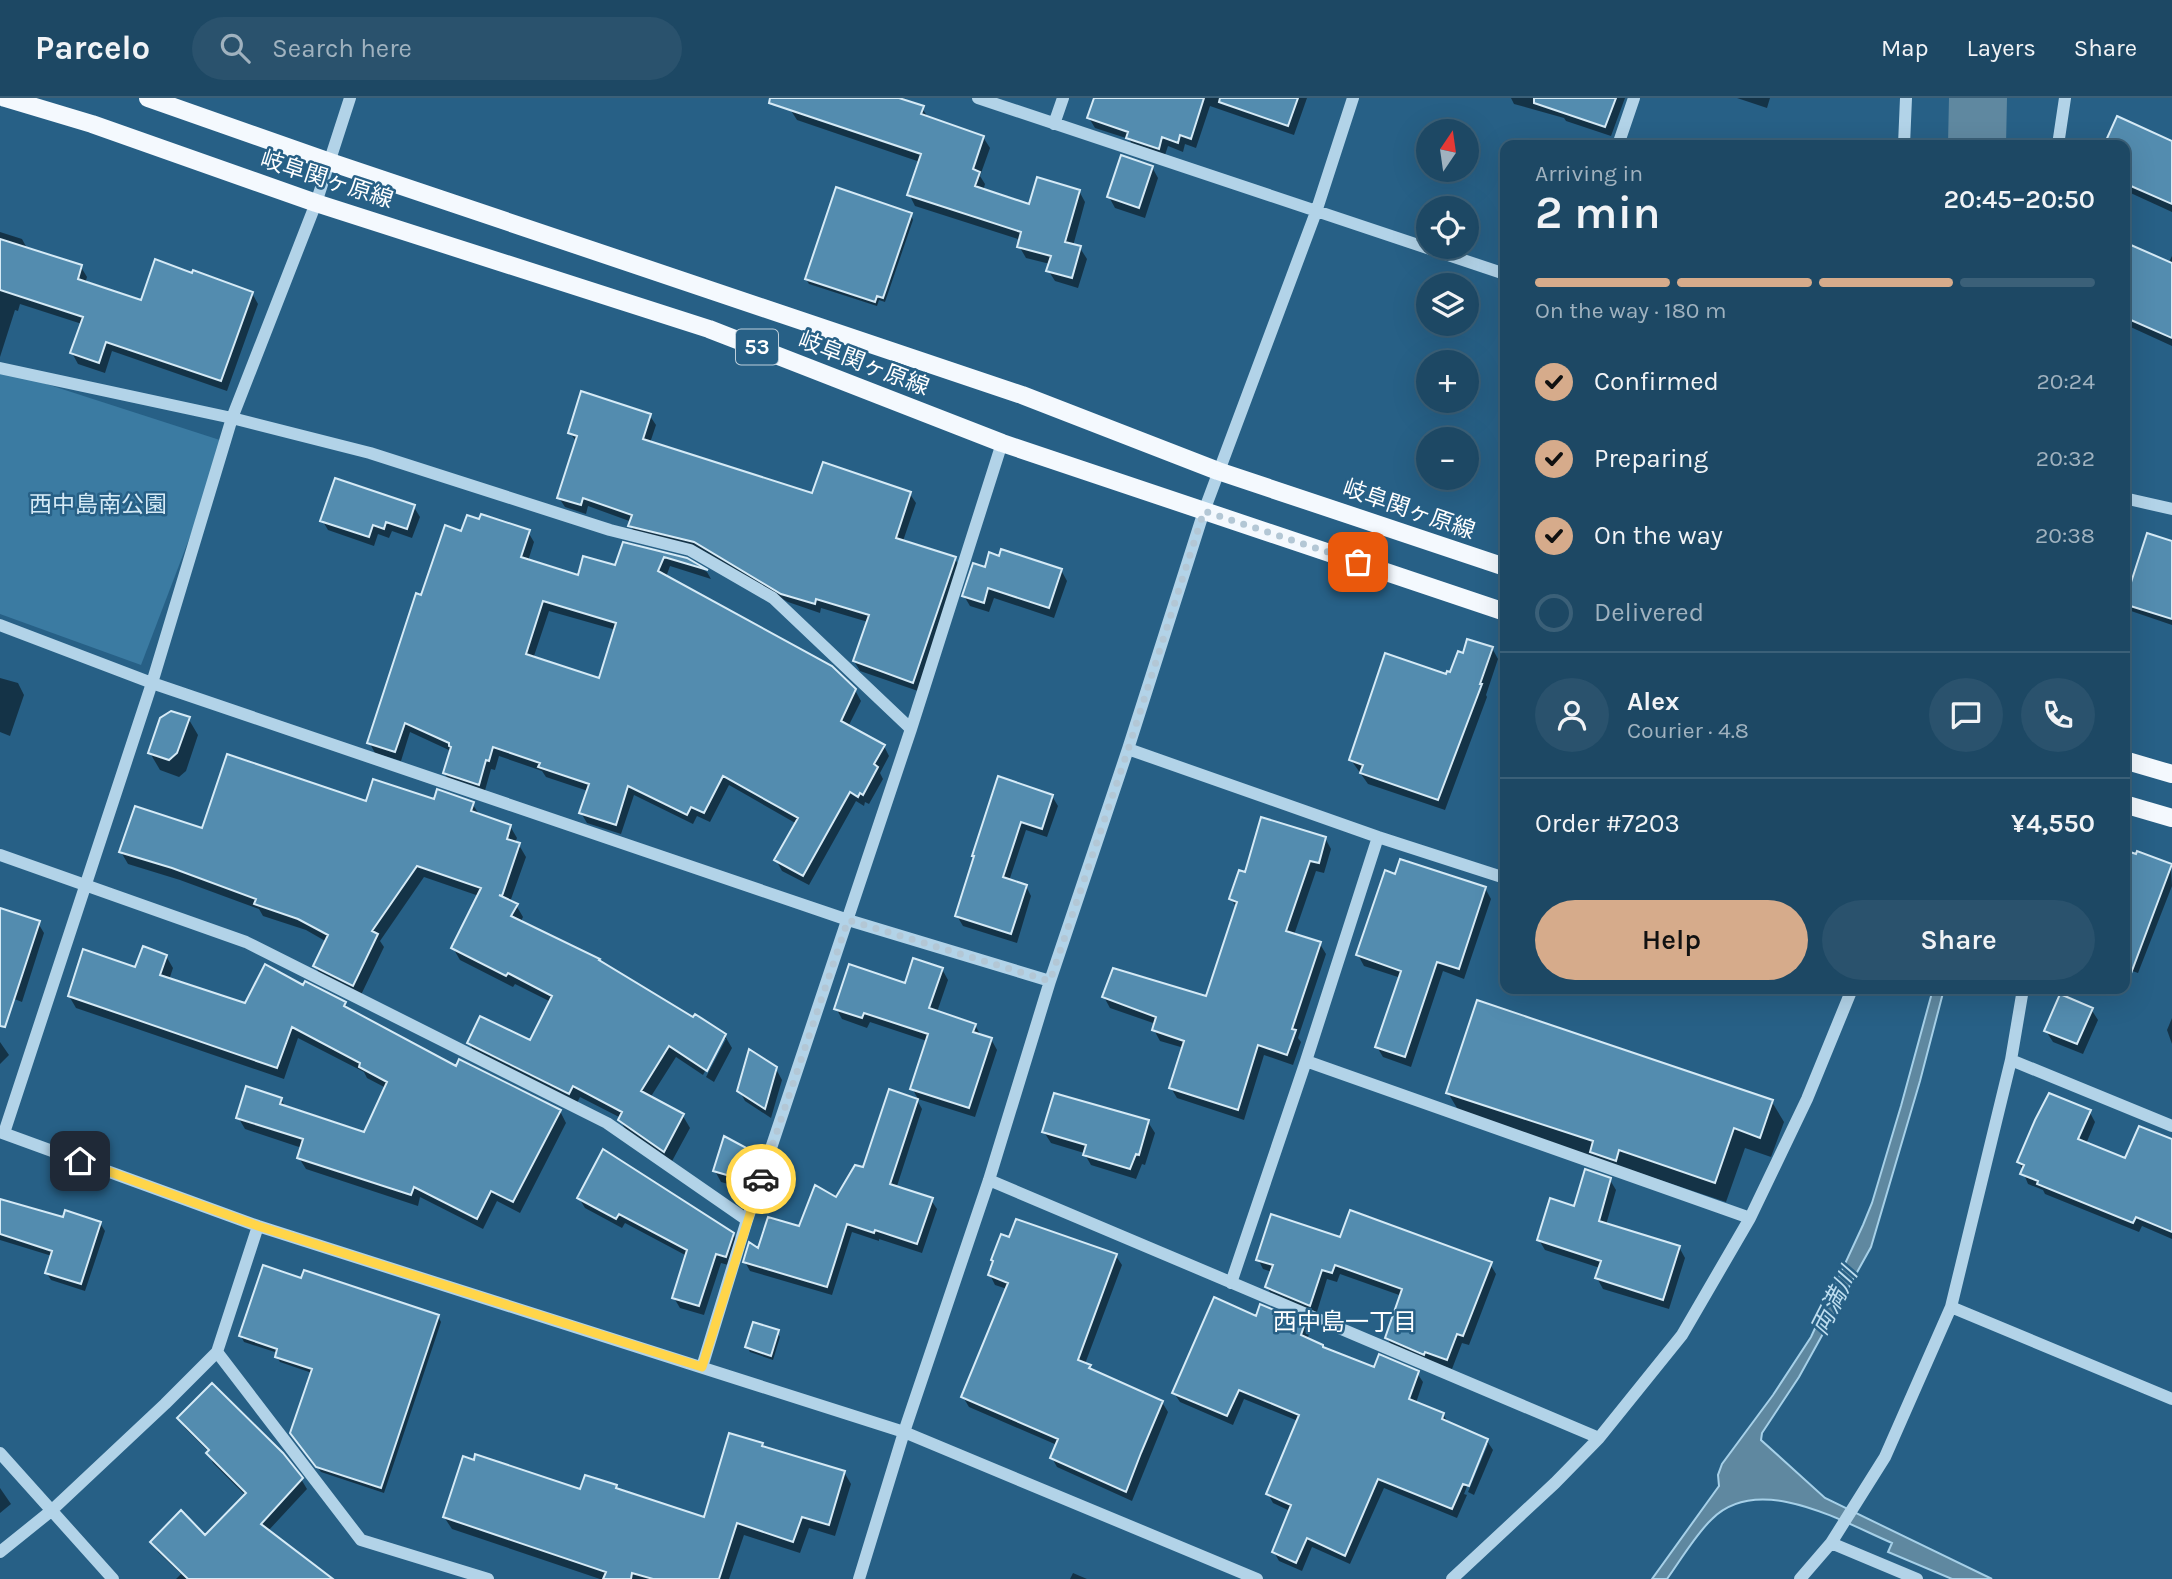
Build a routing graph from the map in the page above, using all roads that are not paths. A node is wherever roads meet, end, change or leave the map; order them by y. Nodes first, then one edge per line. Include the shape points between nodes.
1 (5, 98) edge
2 (148, 98) edge
3 (350, 98) edge
4 (978, 98) edge
5 (1063, 98) edge
6 (1353, 98) edge
7 (1634, 98) edge
8 (1906, 98) edge
9 (2065, 98) edge
10 (1054, 124) junction
11 (1620, 140) edge
12 (1904, 140) edge
13 (2059, 140) edge
14 (330, 162) junction
15 (316, 202) junction
16 (1316, 212) junction
17 (1500, 272) edge
18 (0, 368) edge
19 (232, 418) junction
20 (1002, 443) junction
21 (1218, 471) junction
22 (2130, 499) edge
23 (2172, 509) edge
24 (1204, 511) junction
25 (1500, 565) edge
26 (1500, 610) edge
27 (0, 625) edge
28 (152, 683) junction
29 (911, 729) junction
30 (1128, 750) junction
31 (2130, 762) edge
32 (2172, 774) edge
33 (2130, 806) edge
34 (2172, 818) edge
35 (1378, 837) junction
36 (0, 855) edge
37 (1500, 876) edge
38 (86, 885) junction
39 (848, 920) junction
40 (1050, 981) junction
41 (1848, 994) edge
42 (2022, 994) edge
43 (2011, 1060) junction
44 (1306, 1061) junction
45 (2172, 1126) edge
46 (2, 1133) edge
47 (989, 1180) junction
48 (1750, 1218) junction
49 (747, 1220) junction
50 (258, 1226) junction
51 (1231, 1283) junction
52 (1951, 1307) junction
53 (217, 1352) junction
54 (702, 1367) junction
55 (2172, 1399) edge
56 (904, 1432) junction
57 (1598, 1438) junction
58 (0, 1453) edge
59 (51, 1511) junction
60 (1831, 1543) junction
61 (0, 1552) edge
62 (113, 1579) edge
63 (488, 1579) edge
64 (859, 1579) edge
65 (1257, 1579) edge
66 (1452, 1579) edge
67 (1800, 1579) edge
68 (1917, 1579) edge

1 - 15 main road, 岐阜関ヶ原線 / 53
2 - 14 main road, 岐阜関ヶ原線 / 53
3 - 14 street
4 - 10 street
5 - 10 street
6 - 16 street
7 - 11 street
8 - 12 street
9 - 13 street
10 - 16 street
14 - 15 street
14 - 21 main road, 岐阜関ヶ原線 / 53 via 1022,396
15 - 19 street
15 - 20 main road, 岐阜関ヶ原線 / 53 via 709,329
16 - 17 street
16 - 21 street
18 - 19 street
19 - 28 street
19 - 29 street via 370,453 610,530 690,550 773,598
20 - 24 main road, 岐阜関ヶ原線 / 53
20 - 29 street
21 - 24 street
21 - 25 main road, 岐阜関ヶ原線 / 53
22 - 23 street
24 - 26 main road, 岐阜関ヶ原線 / 53
24 - 30 street
27 - 28 street
28 - 38 street
28 - 39 street
29 - 39 street
30 - 35 street
30 - 40 street
31 - 32 main road
33 - 34 main road
35 - 37 street
35 - 44 street
36 - 38 street
38 - 46 street
38 - 49 street via 246,942 607,1123
39 - 40 street
39 - 49 street
40 - 47 street
41 - 48 street via 1807,1099
42 - 43 street
43 - 45 street
43 - 52 street
44 - 48 street
44 - 51 street
46 - 50 street
47 - 51 street
47 - 56 street
48 - 57 street via 1682,1335
49 - 54 street
50 - 53 street
50 - 54 street
51 - 57 street
52 - 55 street
52 - 60 street via 1885,1457
53 - 59 street
53 - 63 street via 361,1540
54 - 56 street
56 - 64 street
56 - 65 street
57 - 66 street
58 - 59 street
59 - 61 street
59 - 62 street
60 - 67 street
60 - 68 street

